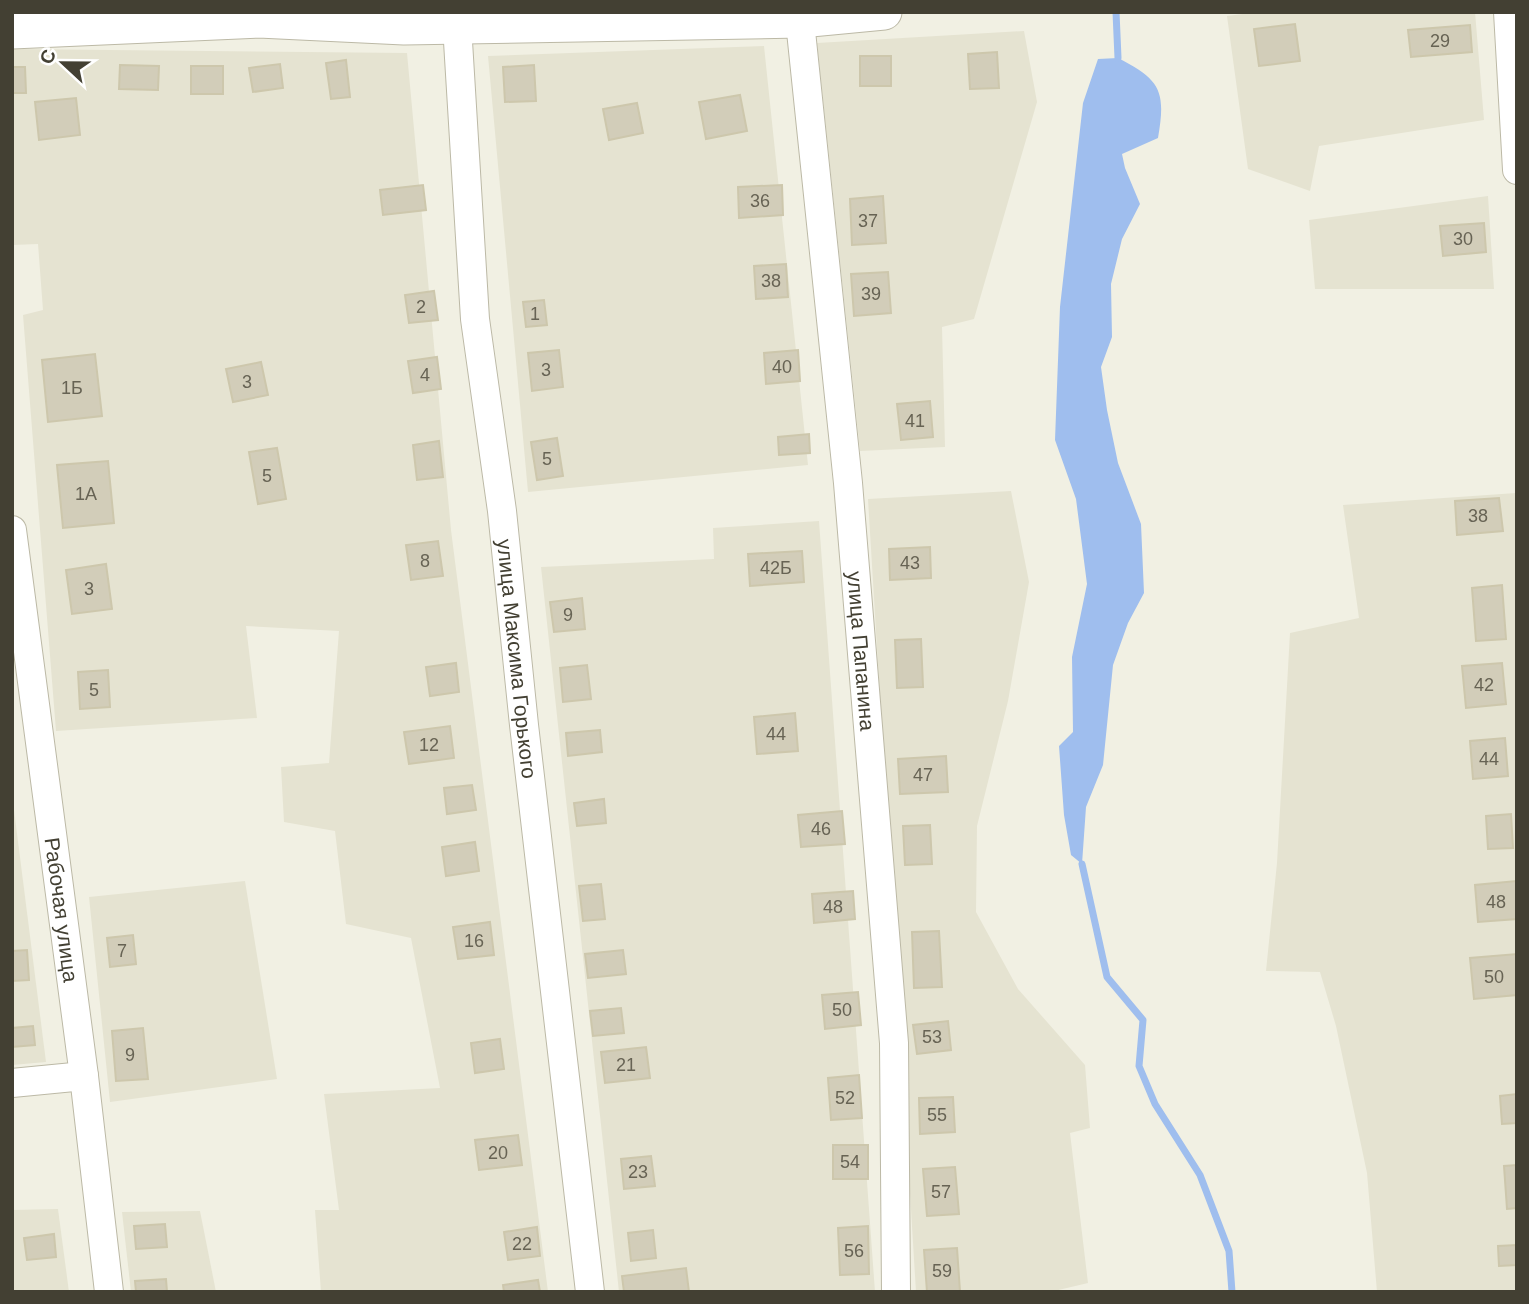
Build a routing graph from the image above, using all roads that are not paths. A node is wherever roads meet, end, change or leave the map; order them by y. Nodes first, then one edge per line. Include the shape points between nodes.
1 (884, 12) edge
2 (1508, 12) edge
3 (259, 16) edge
4 (800, 16) edge
5 (478, 20) edge
6 (12, 32) edge
7 (1517, 170) edge
8 (12, 530) edge
9 (84, 1076) junction
10 (12, 1083) edge
11 (110, 1292) edge
12 (590, 1292) edge
13 (896, 1292) edge

1 - 4 street
2 - 7 street
3 - 5 street via 404,27
3 - 6 street
4 - 5 street
4 - 13 street, улица Папанина via 847,470 894,1043
5 - 12 street, улица Максима Горького via 475,319 502,512
8 - 9 street, Рабочая улица
9 - 10 street
9 - 11 street, Рабочая улица

